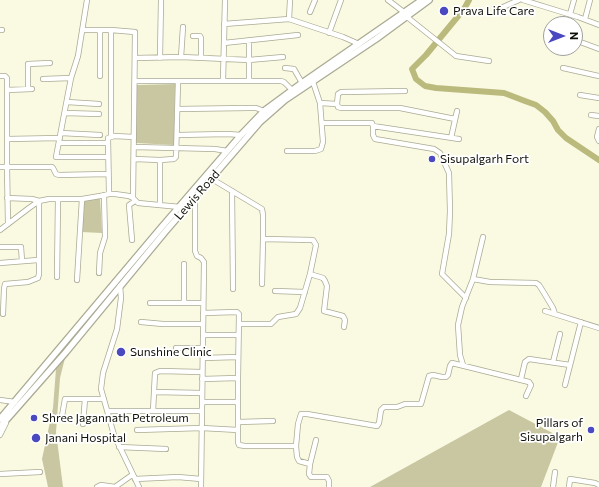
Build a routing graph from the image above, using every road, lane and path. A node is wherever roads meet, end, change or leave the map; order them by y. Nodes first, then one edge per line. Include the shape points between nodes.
1 (87, 0) edge
2 (161, 0) edge
3 (224, 0) edge
4 (290, 0) edge
5 (315, 0) edge
6 (341, 0) edge
7 (388, 0) edge
8 (422, 0) edge
9 (429, 0) edge
10 (519, 0) edge
11 (524, 0) edge
12 (574, 0) edge
13 (590, 0) edge
14 (416, 2) edge
15 (503, 7) dead end
16 (310, 12) dead end
17 (570, 14) junction
18 (406, 15) junction
19 (289, 19) junction
20 (585, 20) junction
21 (224, 24) junction
22 (599, 25) edge
23 (183, 27) dead end
24 (82, 30) junction
25 (100, 30) junction
26 (111, 30) junction
27 (329, 33) junction
28 (380, 33) junction
29 (193, 36) dead end
30 (298, 36) dead end
31 (249, 40) junction
32 (224, 43) junction
33 (583, 43) edge
34 (359, 44) junction
35 (599, 49) edge
36 (283, 56) dead end
37 (181, 57) junction
38 (136, 58) junction
39 (160, 58) junction
40 (201, 58) junction
41 (224, 59) junction
42 (249, 60) junction
43 (489, 61) dead end
44 (50, 63) dead end
45 (285, 68) dead end
46 (563, 68) dead end
47 (0, 76) edge
48 (100, 76) dead end
49 (599, 76) edge
50 (71, 78) junction
51 (43, 79) dead end
52 (178, 81) junction
53 (223, 81) junction
54 (135, 82) junction
55 (249, 82) junction
56 (313, 82) junction
57 (302, 83) junction
58 (7, 90) junction
59 (292, 90) junction
60 (405, 91) dead end
61 (580, 95) dead end
62 (599, 98) edge
63 (67, 102) junction
64 (320, 103) junction
65 (99, 104) dead end
66 (337, 104) junction
67 (177, 109) junction
68 (264, 111) junction
69 (457, 111) dead end
70 (65, 113) junction
71 (99, 114) dead end
72 (591, 115) dead end
73 (599, 116) edge
74 (455, 118) junction
75 (322, 123) junction
76 (373, 126) junction
77 (599, 129) edge
78 (177, 134) junction
79 (100, 135) dead end
80 (242, 135) junction
81 (111, 136) junction
82 (134, 137) junction
83 (60, 138) junction
84 (451, 138) junction
85 (7, 139) junction
86 (459, 139) dead end
87 (599, 141) edge
88 (107, 143) junction
89 (134, 147) junction
90 (177, 149) junction
91 (228, 151) junction
92 (287, 151) dead end
93 (107, 157) junction
94 (134, 158) junction
95 (160, 160) junction
96 (0, 167) edge
97 (7, 167) junction
98 (108, 174) junction
99 (212, 179) junction
100 (232, 191) junction
101 (106, 194) junction
102 (195, 197) junction
103 (7, 198) junction
104 (58, 199) junction
105 (82, 199) junction
106 (134, 199) junction
107 (40, 201) junction
108 (160, 205) junction
109 (180, 207) junction
110 (8, 224) junction
111 (0, 230) edge
112 (163, 230) junction
113 (483, 237) dead end
114 (263, 239) junction
115 (132, 240) dead end
116 (0, 247) edge
117 (38, 260) junction
118 (22, 262) junction
119 (0, 263) edge
120 (184, 264) dead end
121 (99, 273) dead end
122 (310, 274) junction
123 (57, 277) dead end
124 (473, 279) junction
125 (77, 280) dead end
126 (262, 284) dead end
127 (120, 286) junction
128 (233, 289) dead end
129 (276, 291) dead end
130 (305, 292) junction
131 (466, 298) junction
132 (103, 303) junction
133 (150, 303) dead end
134 (184, 303) junction
135 (202, 303) junction
136 (545, 311) dead end
137 (203, 313) junction
138 (3, 314) dead end
139 (555, 314) junction
140 (141, 322) dead end
141 (581, 322) junction
142 (203, 324) junction
143 (239, 324) junction
144 (344, 327) dead end
145 (599, 328) edge
146 (560, 334) dead end
147 (204, 335) junction
148 (238, 335) junction
149 (176, 348) dead end
150 (203, 348) junction
151 (64, 350) junction
152 (238, 357) junction
153 (203, 358) junction
154 (553, 362) junction
155 (463, 365) junction
156 (570, 366) junction
157 (202, 372) junction
158 (238, 378) junction
159 (202, 379) junction
160 (521, 379) junction
161 (565, 385) dead end
162 (154, 392) junction
163 (202, 393) junction
164 (526, 396) dead end
165 (85, 399) junction
166 (104, 399) junction
167 (0, 400) edge
168 (15, 402) junction
169 (202, 402) junction
170 (238, 402) junction
171 (152, 411) junction
172 (202, 411) junction
173 (108, 412) junction
174 (62, 416) dead end
175 (0, 420) edge
176 (7, 420) junction
177 (273, 421) dead end
178 (238, 422) junction
179 (83, 424) dead end
180 (0, 427) edge
181 (202, 428) junction
182 (137, 430) dead end
183 (238, 430) junction
184 (0, 435) edge
185 (316, 440) dead end
186 (296, 446) junction
187 (119, 447) junction
188 (166, 450) dead end
189 (310, 464) junction
190 (40, 472) dead end
191 (555, 472) dead end
192 (0, 474) edge
193 (133, 477) junction
194 (201, 479) junction
195 (599, 485) edge
196 (97, 487) edge
197 (139, 487) edge
198 (201, 487) edge
199 (329, 487) edge
200 (553, 487) edge
201 (569, 487) edge

1 - 24 street
2 - 39 street
3 - 21 street
4 - 19 street
5 - 16 street
6 - 27 street
7 - 18 street
8 - 14 main road, Lewis Road
9 - 18 main road, Lewis Road
10 - 15 street
11 - 17 street
12 - 17 street
13 - 20 street
14 - 18 main road, Lewis Road
17 - 20 street
18 - 28 main road, Lewis Road
18 - 43 street via 430,37 459,57
19 - 21 street
19 - 27 street
20 - 22 street
21 - 32 street
23 - 37 street
24 - 25 street
24 - 50 street
25 - 26 street
25 - 48 street
26 - 38 street via 135,32
26 - 81 street
27 - 34 street
28 - 34 main road, Lewis Road
28 - 56 main road, Lewis Road
29 - 40 street via 201,38
30 - 31 street
31 - 32 street
31 - 42 street
32 - 41 street
33 - 35 street
34 - 57 main road, Lewis Road
36 - 42 street
37 - 39 street
37 - 40 street
38 - 39 street
38 - 54 street
40 - 41 street
41 - 42 street
41 - 53 street
42 - 55 street
44 - 58 street via 28,64 30,89
45 - 57 street via 294,69
46 - 49 street
47 - 58 street via 6,77
50 - 51 street
50 - 63 street
52 - 53 street
52 - 54 street
52 - 67 street
53 - 55 street
54 - 82 street
55 - 59 street via 281,81
56 - 64 street
56 - 99 main road, Lewis Road via 260,122
57 - 59 main road, Lewis Road
58 - 85 street
59 - 68 main road, Lewis Road
60 - 66 street via 341,92 338,94
61 - 62 street
63 - 65 street
63 - 70 street
64 - 66 street
64 - 75 street
66 - 74 street via 341,108 400,108
67 - 68 street via 256,108
67 - 78 street
68 - 80 main road, Lewis Road
69 - 74 street
70 - 71 street
70 - 83 street
72 - 73 street
74 - 84 street
75 - 76 street via 372,123
75 - 92 street via 322,149 315,152
76 - 84 street
76 - 131 street via 372,136 375,139 434,149 440,153 449,173 450,204 449,234 442,274
77 - 87 street
78 - 80 street
78 - 90 street
79 - 83 street
80 - 91 main road, Lewis Road
81 - 82 street
81 - 88 street
82 - 89 street
83 - 85 street
83 - 88 street
83 - 93 street via 56,157
84 - 86 street
85 - 97 street
88 - 93 street
89 - 90 street
89 - 94 street
90 - 91 street
90 - 95 street via 174,160
91 - 109 main road, Lewis Road
93 - 98 street
94 - 95 street
94 - 106 street
95 - 108 street
96 - 97 street
97 - 98 street via 52,167 59,175
97 - 103 street
98 - 101 street
99 - 100 street
99 - 102 main road, Lewis Road
100 - 114 street via 262,208
100 - 128 street
101 - 105 street
101 - 106 street via 124,195
101 - 121 street via 105,237 100,253
102 - 112 main road, Lewis Road
102 - 135 street via 195,251 204,262
103 - 107 street
103 - 110 street
104 - 105 street
104 - 107 street
104 - 123 street
105 - 125 street
106 - 108 street via 138,203
106 - 115 street via 129,205
107 - 110 street
107 - 117 street
108 - 109 street
109 - 112 main road, Lewis Road
110 - 111 street
112 - 127 main road, Lewis Road
112 - 132 main road, Lewis Road
113 - 124 street
114 - 122 street via 313,240 316,245
114 - 126 street
116 - 118 street via 21,247
117 - 118 street
117 - 138 street via 38,278 26,283 4,285
118 - 119 street
120 - 134 street
122 - 130 street
122 - 144 street via 325,281 328,286 324,311 343,316
124 - 131 street
124 - 139 street via 536,283 552,304
127 - 132 main road, Lewis Road
127 - 166 street via 117,330 101,382
129 - 130 street
130 - 143 street via 296,314 278,317 271,324
131 - 155 street via 458,325
132 - 151 main road, Lewis Road
133 - 134 street
134 - 135 street
135 - 137 street
136 - 139 street
137 - 142 street
137 - 143 street via 239,312
139 - 141 street
140 - 142 street
141 - 145 street
141 - 156 street
142 - 147 street
143 - 148 street
146 - 154 street
147 - 148 street
147 - 150 street
148 - 152 street
149 - 150 street
150 - 153 street
151 - 168 main road, Lewis Road via 48,362
151 - 176 main road, Lewis Road via 53,367
152 - 153 street
152 - 158 street
153 - 157 street
154 - 156 street
154 - 160 street via 528,358
155 - 160 street
155 - 186 street via 450,364 448,375 444,378 429,376 421,404 382,408 377,426 301,414
156 - 161 street
157 - 159 street
157 - 162 street via 157,372 154,376
158 - 159 street
158 - 170 street
159 - 163 street
160 - 164 street via 530,383
162 - 163 street
162 - 171 street
163 - 169 street
165 - 166 street
165 - 174 street via 65,399
165 - 179 street
166 - 173 street
167 - 168 street
168 - 175 main road, Lewis Road
169 - 170 street
169 - 172 street
170 - 178 street
171 - 172 street
171 - 173 street
172 - 181 street
173 - 187 street
176 - 180 main road, Lewis Road
176 - 184 street
177 - 178 street
178 - 183 street
181 - 182 street
181 - 183 street
181 - 194 street
183 - 186 street via 238,442 241,446
185 - 189 street
186 - 189 street via 298,459
187 - 188 street
187 - 193 street
189 - 199 street via 310,476 327,477
190 - 192 street
191 - 200 street
193 - 194 street
193 - 196 street via 115,487
193 - 197 street
194 - 198 street
195 - 201 street via 570,479

